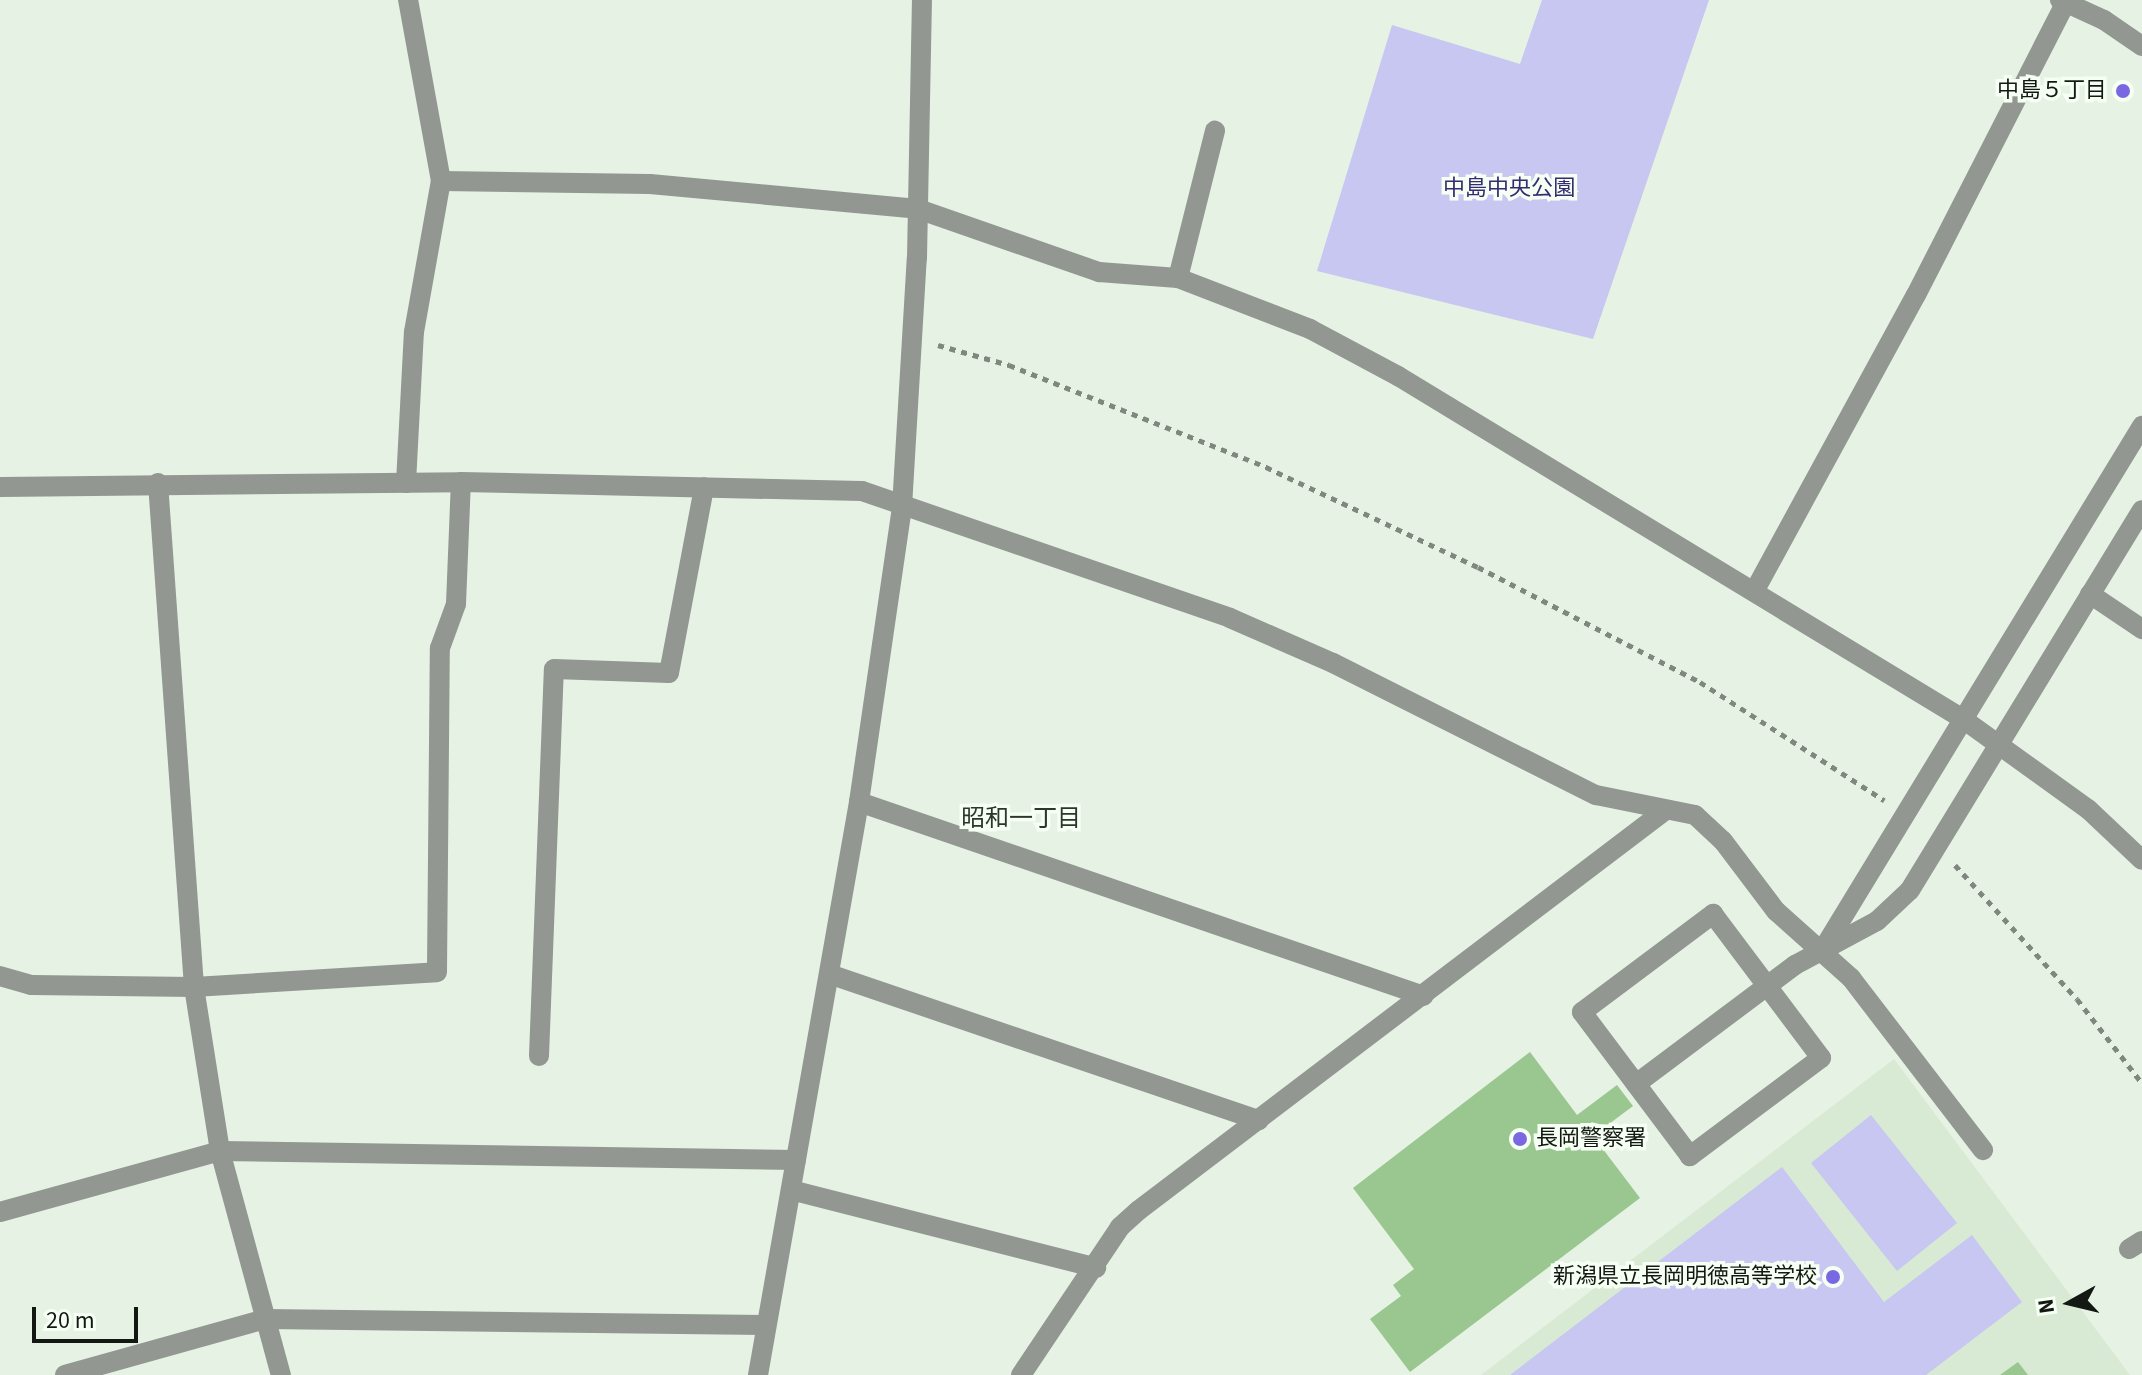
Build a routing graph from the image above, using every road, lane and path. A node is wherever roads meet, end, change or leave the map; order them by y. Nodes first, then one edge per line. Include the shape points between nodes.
1 (408, 0) edge
2 (922, 0) edge
3 (2063, 1) edge
4 (2142, 46) edge
5 (1215, 131) dead end
6 (441, 181) junction
7 (918, 209) junction
8 (1178, 278) junction
9 (912, 342) junction
10 (2142, 426) edge
11 (461, 482) junction
12 (158, 483) junction
13 (406, 483) junction
14 (0, 487) edge
15 (704, 487) junction
16 (902, 507) junction
17 (2142, 510) edge
18 (1755, 590) junction
19 (2090, 594) junction
20 (2142, 629) edge
21 (1963, 719) junction
22 (2000, 747) junction
23 (859, 802) junction
24 (1663, 812) junction
25 (1906, 813) junction
26 (1934, 852) junction
27 (2142, 860) edge
28 (1822, 951) junction
29 (829, 974) junction
30 (0, 976) edge
31 (1767, 986) junction
32 (194, 987) junction
33 (1424, 996) junction
34 (539, 1056) dead end
35 (2142, 1083) edge
36 (1636, 1084) junction
37 (1259, 1120) junction
38 (1983, 1150) dead end
39 (220, 1151) junction
40 (796, 1160) junction
41 (791, 1190) junction
42 (0, 1212) edge
43 (1096, 1268) junction
44 (265, 1319) junction
45 (766, 1325) junction
46 (65, 1375) edge
47 (281, 1375) edge
48 (758, 1375) edge
49 (1021, 1375) edge

1 - 6 street
2 - 7 street
3 - 4 street
3 - 18 street via 1916,295
5 - 8 street
6 - 7 street via 650,184
6 - 13 street via 414,332
7 - 8 street via 1099,272
7 - 9 street
8 - 18 street via 1310,329 1398,376
9 - 16 street
9 - 25 path via 1009,365 1096,398 1266,467 1478,567 1700,682
10 - 21 street
11 - 13 street
11 - 15 street
11 - 32 street via 456,604 440,648 437,972
12 - 13 street
12 - 14 street
12 - 32 street
15 - 16 street via 862,491
15 - 34 street via 669,673 554,669
16 - 23 street
16 - 24 street via 1230,618 1333,663 1596,795
17 - 19 street
18 - 21 street
19 - 20 street
19 - 22 street
21 - 22 street
21 - 25 street
22 - 26 street
22 - 27 street via 2088,809
23 - 29 street
23 - 33 street
24 - 28 street via 1695,815 1723,841 1776,911
24 - 33 street
25 - 28 street
26 - 28 street via 1910,890 1877,921
26 - 35 path via 1965,871
28 - 31 street
28 - 38 street via 1851,978
29 - 37 street
29 - 40 street
30 - 32 street via 31,985
31 - 36 street
31 - 36 street via 1713,914 1582,1012
31 - 36 street via 1821,1058 1690,1156
32 - 39 street
33 - 37 street
37 - 43 street via 1120,1227
39 - 40 street
39 - 42 street
39 - 44 street
40 - 41 street
41 - 43 street
41 - 45 street
43 - 49 street
44 - 45 street
44 - 46 street
44 - 47 street
45 - 48 street

